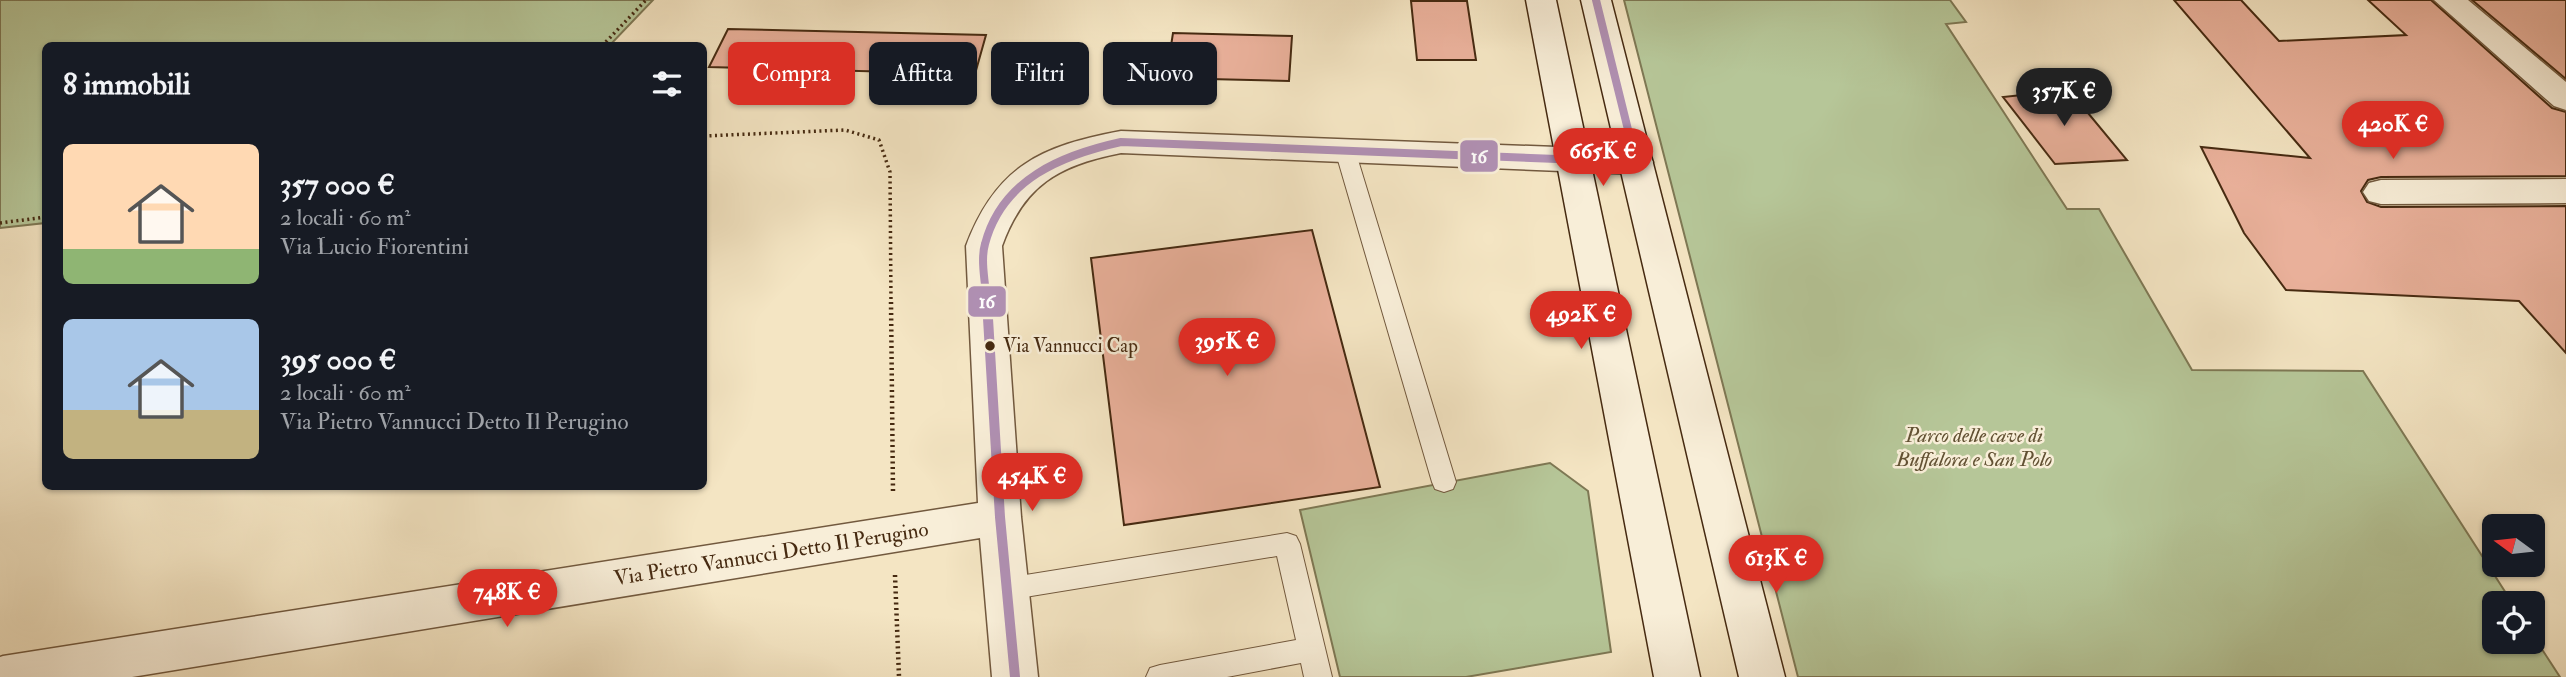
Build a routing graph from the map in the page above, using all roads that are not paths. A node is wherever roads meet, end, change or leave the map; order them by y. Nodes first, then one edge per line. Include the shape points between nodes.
1 (1541, 0) edge
2 (1595, 0) edge
3 (2449, 0) edge
4 (2566, 99) edge
5 (1345, 150) junction
6 (1573, 160) junction
7 (1636, 162) junction
8 (2566, 191) edge
9 (2381, 192) dead end
10 (1444, 482) dead end
11 (1000, 517) junction
12 (1006, 589) junction
13 (1311, 649) junction
14 (3, 677) edge
15 (1015, 677) edge
16 (1160, 677) edge
17 (1318, 677) edge
18 (1677, 677) edge
19 (1762, 677) edge

1 - 6 street
2 - 7 street
3 - 4 street
5 - 6 street
5 - 10 lane
5 - 11 street via 1121,142 1061,157 1030,172 1010,192 991,221 984,246
6 - 7 street
6 - 18 street
7 - 19 street
8 - 9 street
11 - 12 street
11 - 14 street, Via Pietro Vannucci Detto Il Perugino
12 - 13 lane via 1287,544
12 - 15 street
13 - 16 lane
13 - 17 lane

